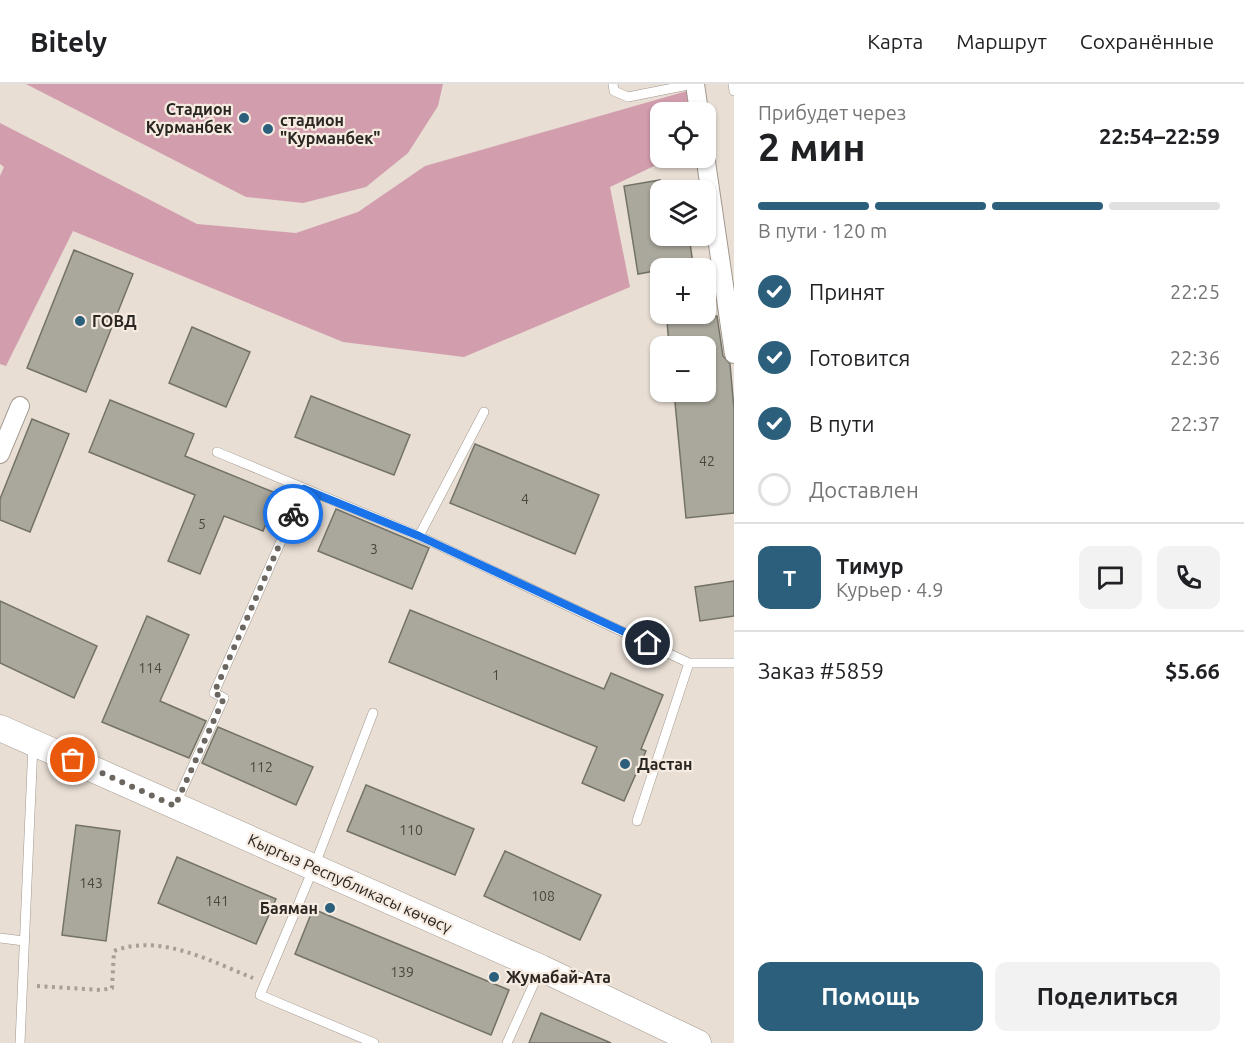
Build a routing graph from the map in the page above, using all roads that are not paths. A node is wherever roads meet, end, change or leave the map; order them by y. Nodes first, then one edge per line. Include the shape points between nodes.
1 (613, 84) edge
2 (694, 84) edge
3 (733, 84) edge
4 (734, 91) edge
5 (697, 102) edge
6 (707, 168) edge
7 (734, 354) edge
8 (20, 406) dead end
9 (484, 412) dead end
10 (218, 452) dead end
11 (0, 454) edge
12 (304, 489) junction
13 (419, 536) junction
14 (690, 663) junction
15 (734, 663) edge
16 (373, 713) dead end
17 (0, 728) edge
18 (33, 742) junction
19 (175, 806) junction
20 (637, 821) dead end
21 (314, 867) junction
22 (0, 938) edge
23 (24, 940) junction
24 (541, 968) junction
25 (20, 1043) edge
26 (374, 1043) edge
27 (507, 1043) edge
28 (698, 1043) edge

1 - 2 lane via 614,91 628,97
2 - 5 street
3 - 4 lane
6 - 7 street
8 - 11 street
9 - 13 lane
10 - 12 lane
12 - 13 lane
12 - 19 lane via 214,693 224,698
13 - 14 lane
14 - 15 lane
14 - 20 lane
16 - 21 lane
17 - 18 main road, Кыргыз Республикасы көчөсү
18 - 19 main road, Кыргыз Республикасы көчөсү
18 - 23 lane
19 - 21 main road, Кыргыз Республикасы көчөсү
21 - 24 main road, Кыргыз Республикасы көчөсү
21 - 26 lane via 260,995
22 - 23 lane
23 - 25 lane
24 - 27 lane
24 - 28 main road, Кыргыз Республикасы көчөсү

